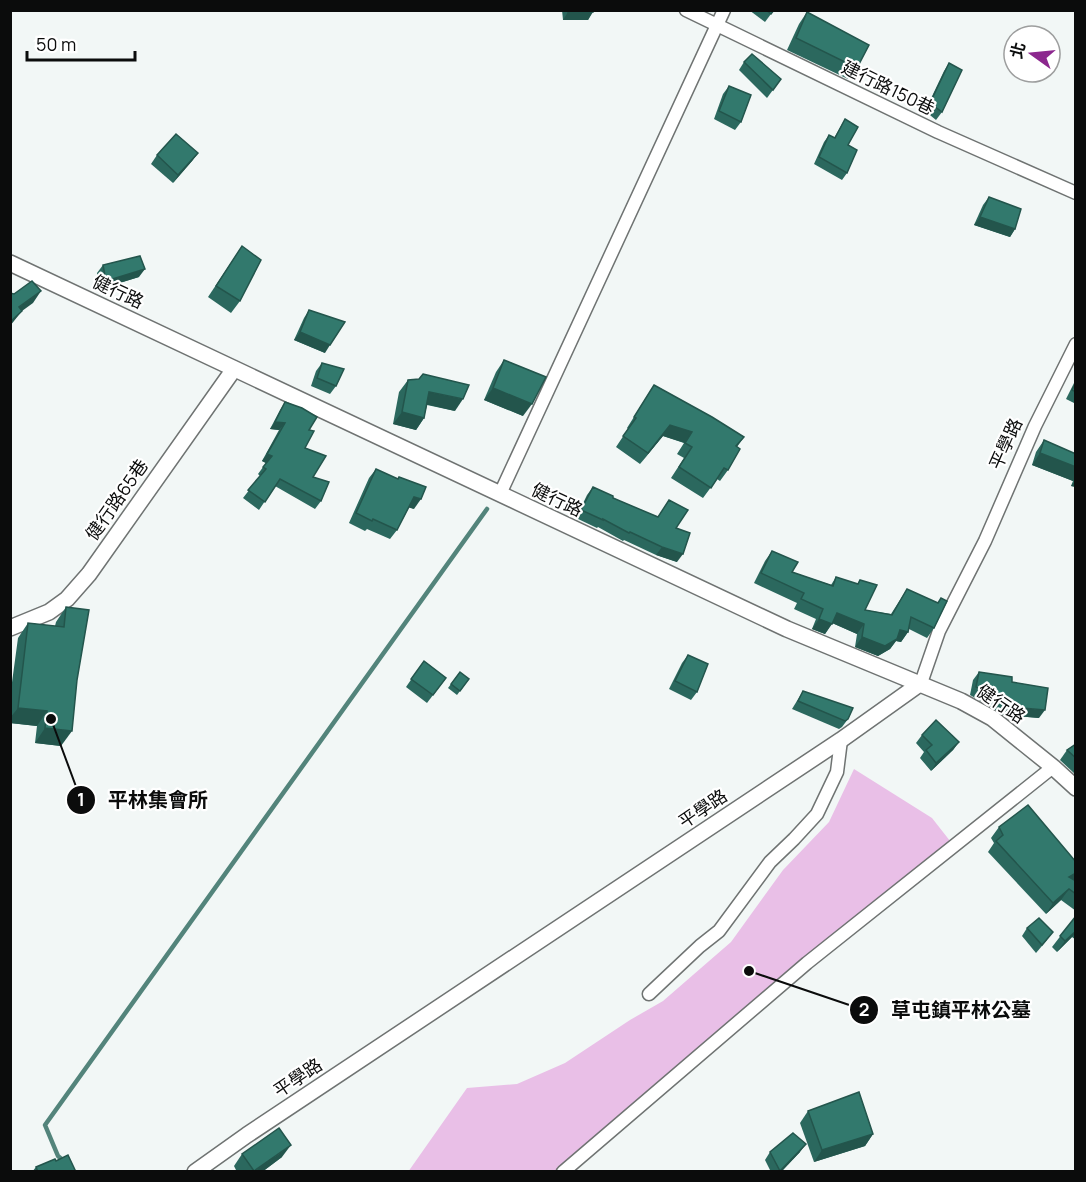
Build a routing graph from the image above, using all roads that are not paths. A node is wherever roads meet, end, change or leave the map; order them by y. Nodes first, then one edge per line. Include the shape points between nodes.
1 (686, 10) edge
2 (724, 10) edge
3 (717, 26) junction
4 (1076, 193) edge
5 (10, 263) edge
6 (1076, 344) edge
7 (234, 369) junction
8 (500, 495) junction
9 (10, 628) edge
10 (921, 683) junction
11 (841, 741) junction
12 (1053, 767) junction
13 (1076, 788) edge
14 (649, 994) dead end
15 (195, 1172) edge
16 (562, 1172) edge

1 - 3 street, 建行路150巷
2 - 3 street
3 - 4 street, 建行路150巷
3 - 8 street
5 - 7 street, 健行路
6 - 10 street, 平學路 via 939,631
7 - 8 street, 健行路
7 - 9 street, 健行路65巷 via 89,574 49,612
8 - 10 street, 健行路 via 787,629
10 - 11 street, 平學路
10 - 12 street, 健行路 via 992,718
11 - 14 street via 837,772 817,814 770,862 719,931
11 - 15 street, 平學路
12 - 13 street, 健行路
12 - 16 street via 807,963

